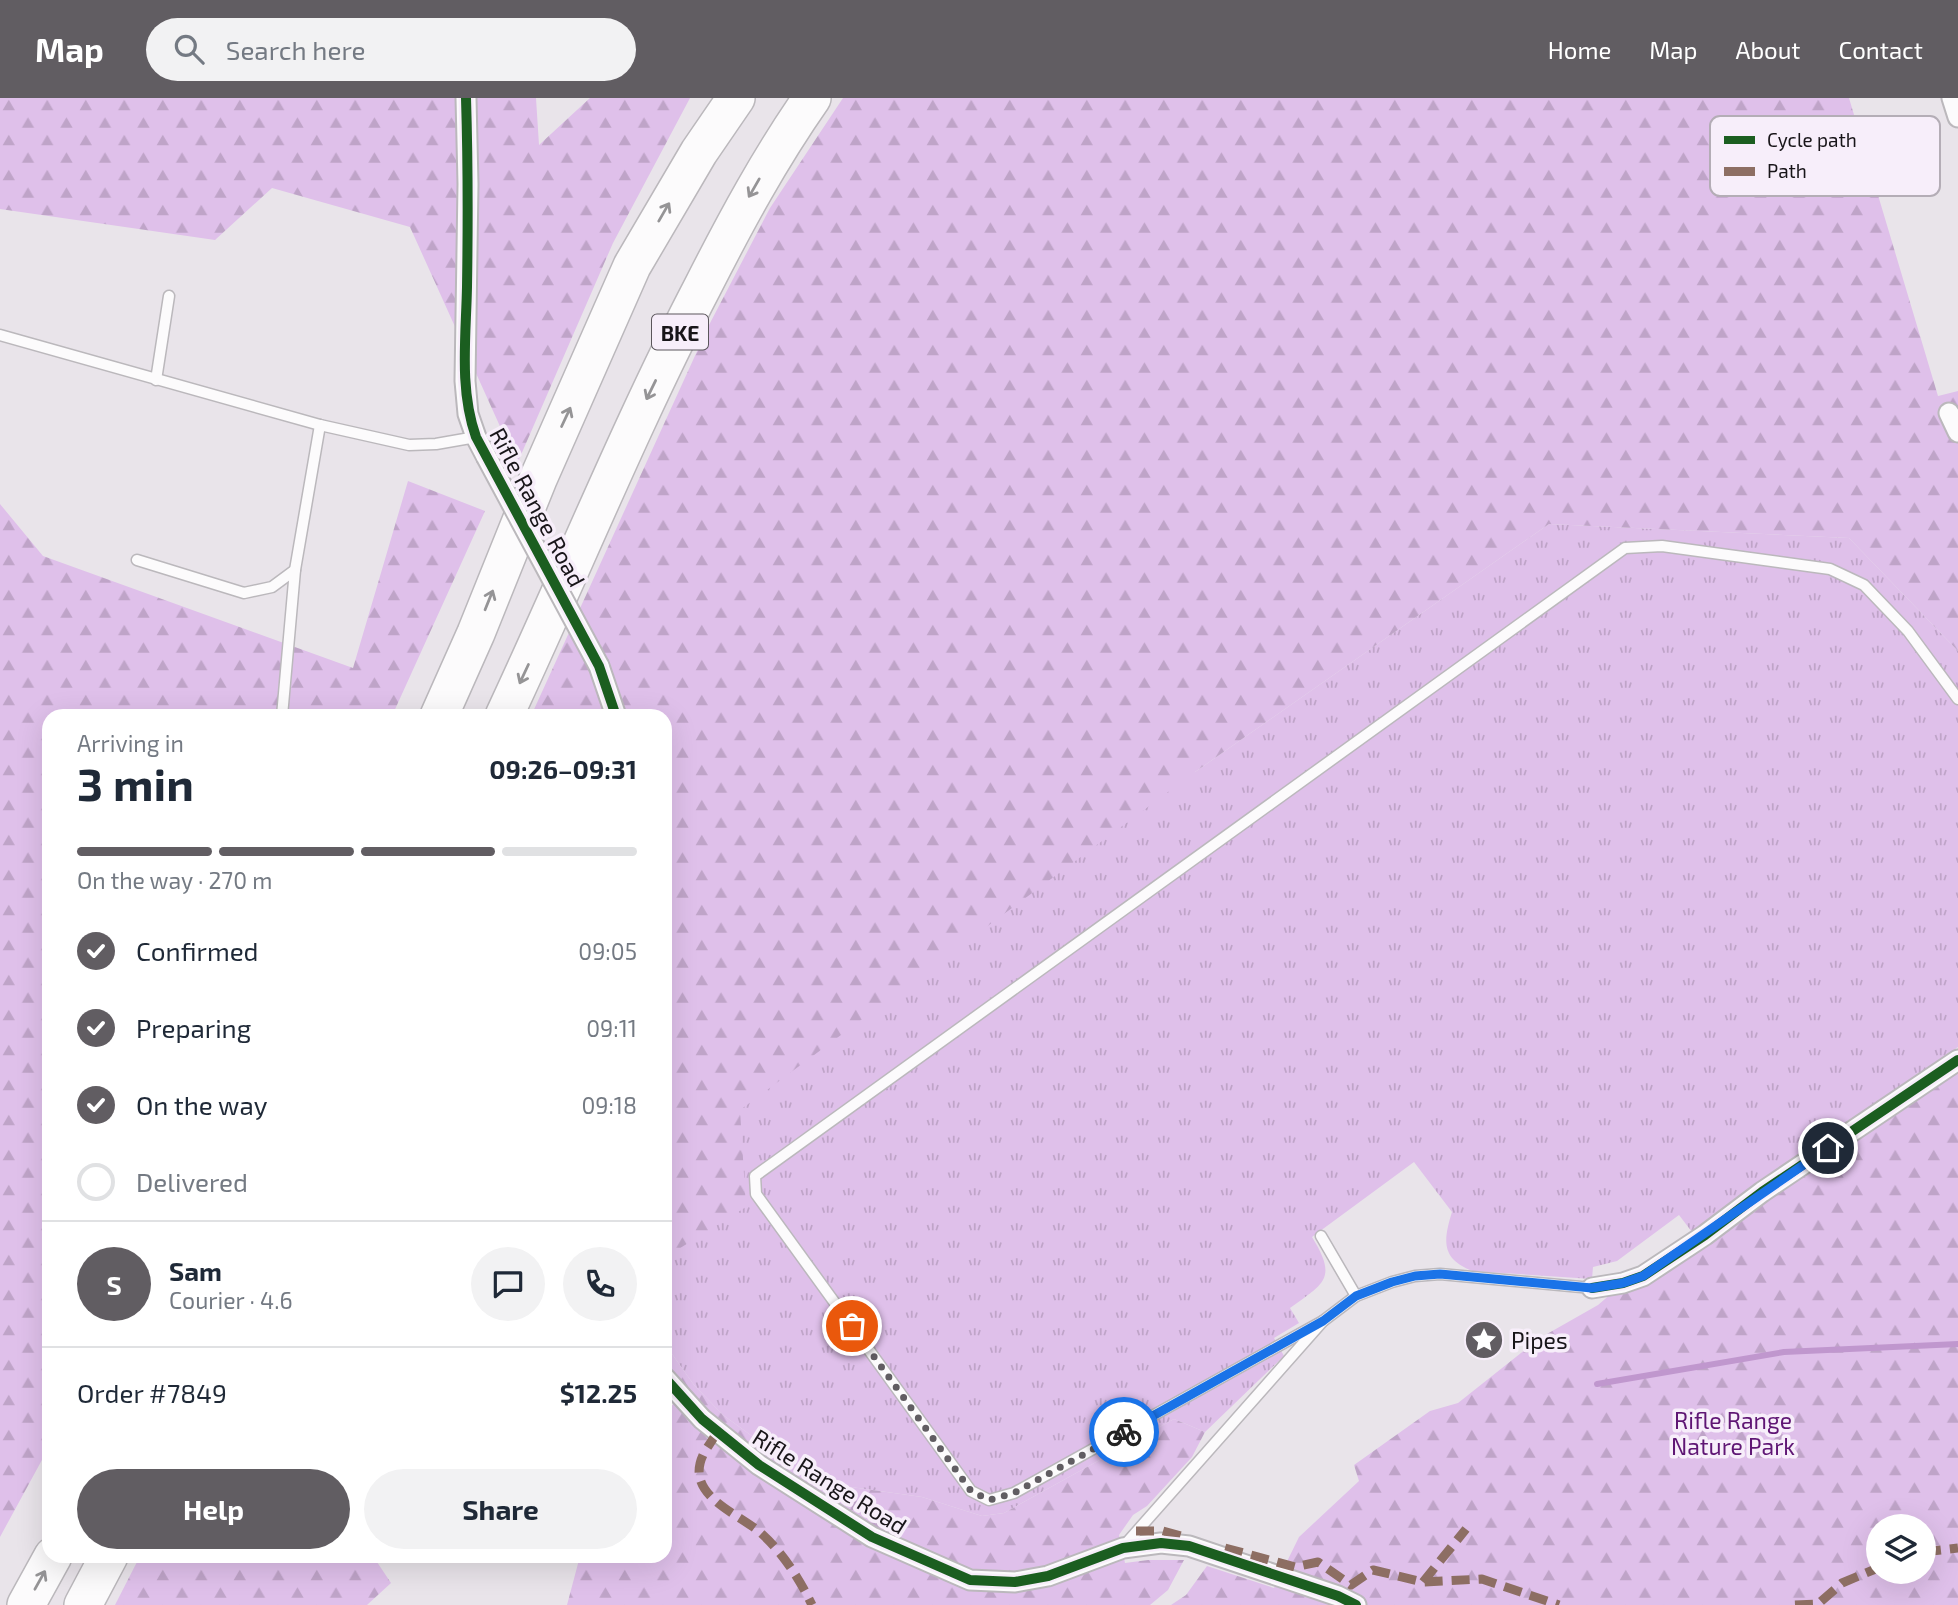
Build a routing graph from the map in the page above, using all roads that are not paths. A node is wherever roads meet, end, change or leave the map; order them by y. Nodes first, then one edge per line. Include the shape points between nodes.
1 (466, 98) edge
2 (736, 98) edge
3 (813, 98) edge
4 (1952, 98) edge
5 (1958, 117) edge
6 (169, 296) dead end
7 (0, 335) edge
8 (156, 380) junction
9 (1949, 412) dead end
10 (320, 425) junction
11 (1958, 432) edge
12 (476, 437) junction
13 (137, 560) dead end
14 (295, 570) junction
15 (1958, 699) edge
16 (283, 709) edge
17 (442, 709) edge
18 (507, 709) edge
19 (614, 709) edge
20 (1958, 1060) edge
21 (1321, 1237) dead end
22 (1592, 1288) joint
23 (1356, 1296) junction
24 (1323, 1321) junction
25 (672, 1386) edge
26 (1122, 1548) junction
27 (49, 1563) edge
28 (106, 1563) edge
29 (26, 1605) edge
30 (83, 1605) edge
31 (1356, 1605) edge

1 - 12 street, Rifle Range Road via 465,381
17 -> 2 highway via 632,266
3 -> 18 highway, BKE via 751,192 695,302 644,404
4 - 5 street
6 - 8 lane
7 - 8 lane
8 - 10 lane
9 - 11 street
10 - 12 lane via 409,445
10 - 14 lane
12 - 19 street, Rifle Range Road, bridge via 599,666
13 - 14 lane via 244,593 272,587
14 - 16 lane
15 - 24 lane via 1908,631 1864,585 1830,569 1662,546 1625,548 755,1176 756,1194 971,1491 989,1500 1014,1493
20 - 22 street via 1643,1276
21 - 23 lane
22 - 23 lane via 1440,1274 1392,1282
23 - 24 lane
24 - 26 lane
25 - 26 street, Rifle Range Road via 702,1419 759,1465 872,1537 970,1580 1015,1583 1048,1576
26 - 31 street, Rifle Range Road via 1161,1543 1189,1546
29 -> 27 highway
28 - 30 highway

